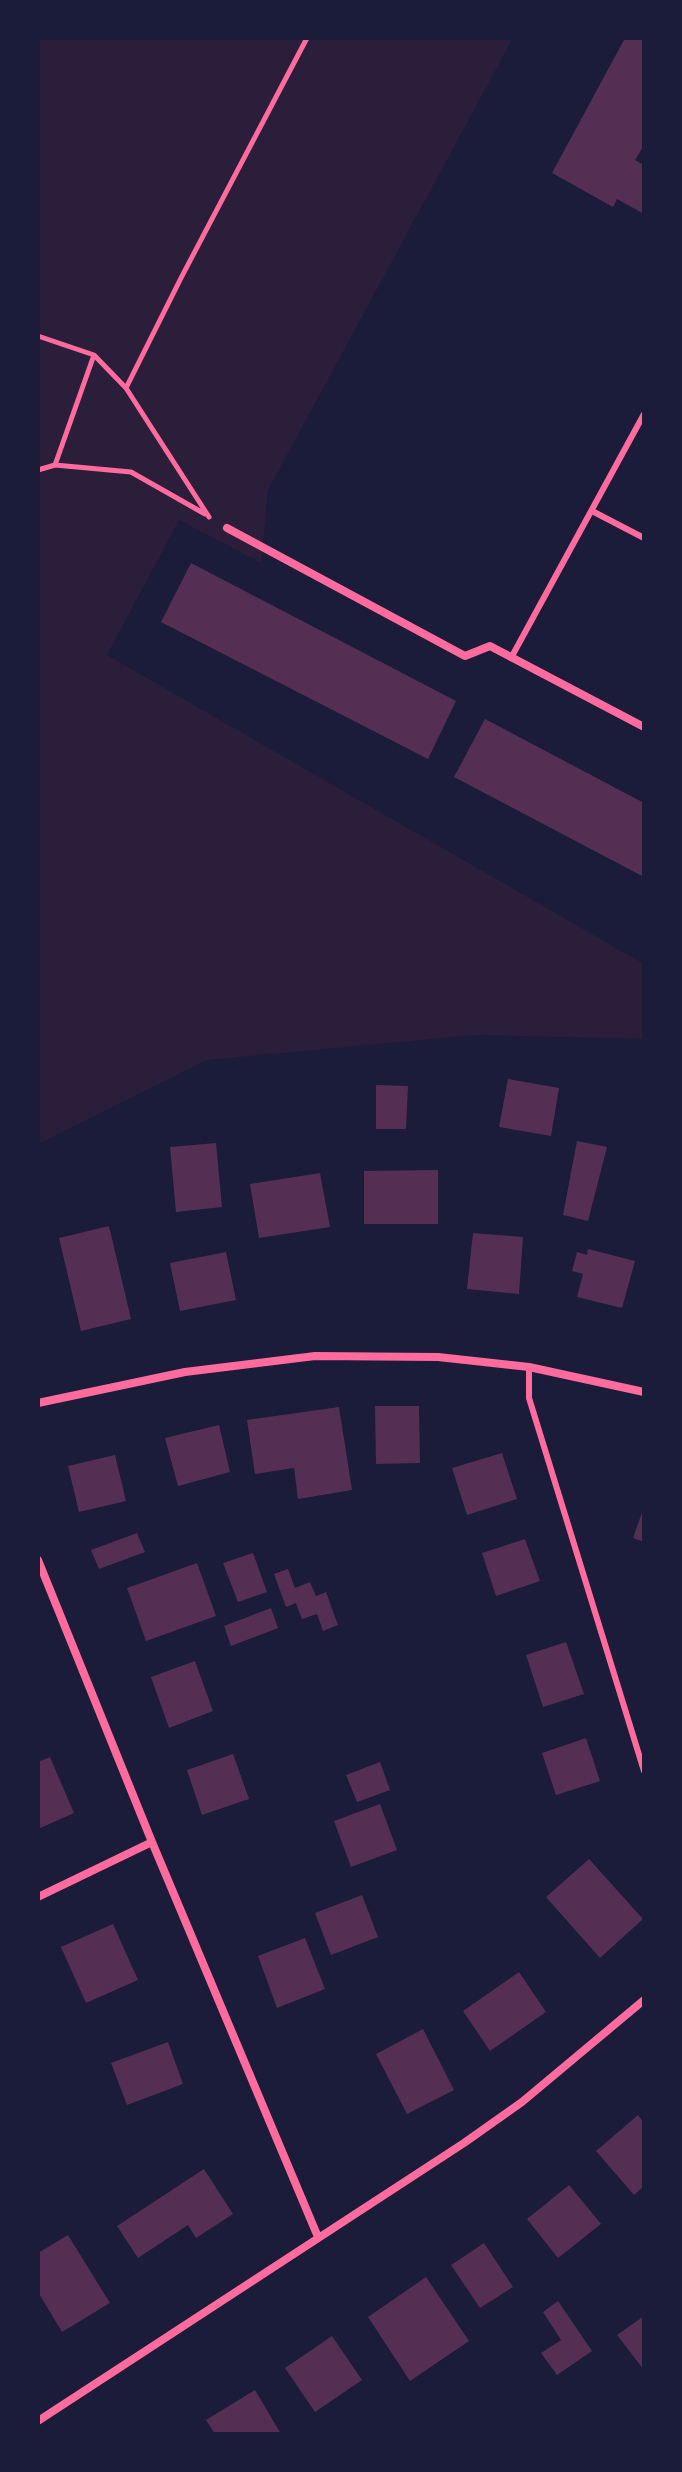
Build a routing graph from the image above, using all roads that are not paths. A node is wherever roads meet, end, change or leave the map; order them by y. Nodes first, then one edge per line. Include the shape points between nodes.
1 (644, 414) edge
2 (592, 511) junction
3 (227, 528) road end
4 (644, 538) edge
5 (511, 658) junction
6 (644, 727) edge
7 (529, 1367) junction
8 (644, 1392) edge
9 (38, 1403) edge
10 (38, 1560) edge
11 (644, 1771) edge
12 (152, 1842) junction
13 (38, 1897) edge
14 (644, 2000) edge
15 (318, 2237) junction
16 (38, 2421) edge

1 - 2 lane
2 - 4 lane
2 - 5 lane
3 - 5 street via 465,656 490,646
5 - 6 street
7 - 8 street
7 - 9 street via 438,1357 315,1356 185,1372
7 - 11 lane via 529,1398
10 - 12 street
12 - 13 street
12 - 15 street
14 - 15 street via 522,2102
15 - 16 street

